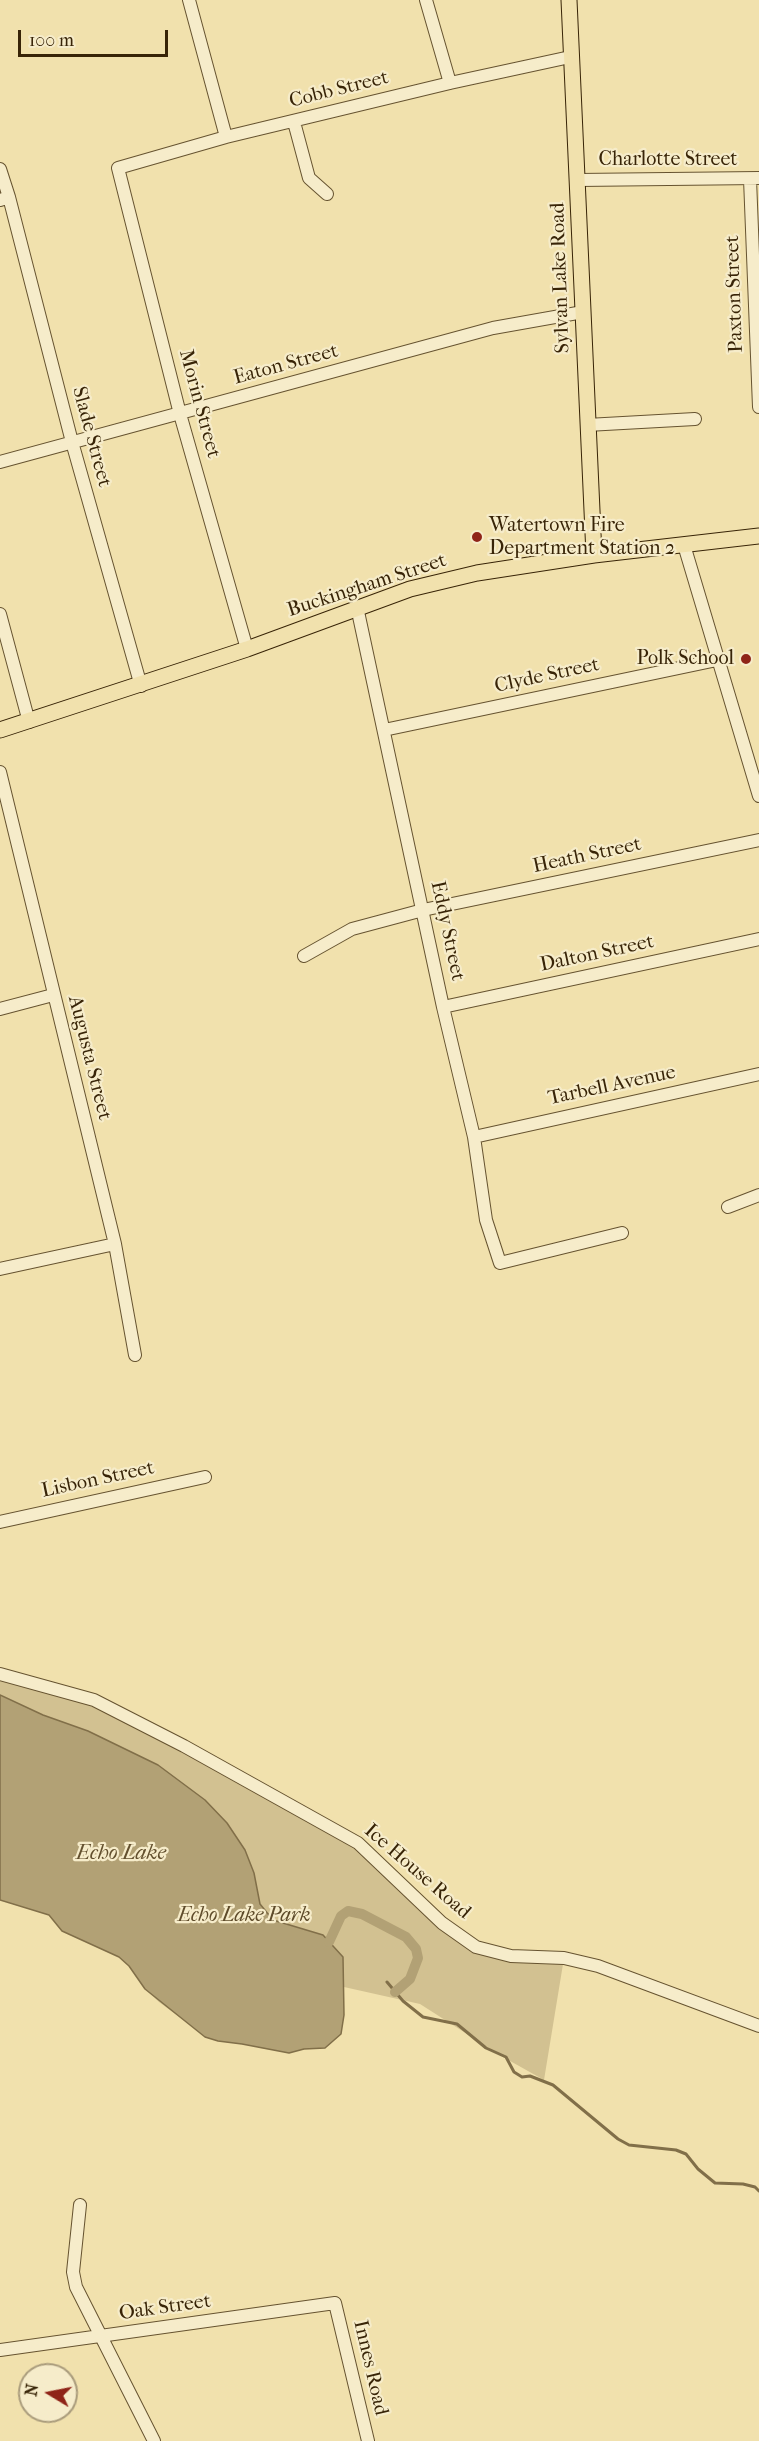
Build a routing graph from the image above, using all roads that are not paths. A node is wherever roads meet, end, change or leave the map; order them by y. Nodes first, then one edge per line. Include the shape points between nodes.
1 (189, 0) edge
2 (426, 0) edge
3 (569, 0) edge
4 (570, 57) junction
5 (450, 83) junction
6 (294, 122) junction
7 (226, 137) junction
8 (118, 168) joint
9 (0, 169) edge
10 (755, 179) edge
11 (578, 180) junction
12 (327, 194) dead end
13 (4, 199) edge
14 (583, 312) junction
15 (759, 407) edge
16 (180, 414) junction
17 (694, 418) dead end
18 (587, 425) junction
19 (72, 442) junction
20 (0, 462) edge
21 (759, 536) edge
22 (684, 545) junction
23 (594, 555) junction
24 (357, 607) junction
25 (0, 614) edge
26 (247, 649) junction
27 (717, 660) junction
28 (141, 686) junction
29 (29, 722) junction
30 (0, 730) edge
31 (384, 730) junction
32 (0, 772) edge
33 (759, 796) edge
34 (759, 840) edge
35 (423, 910) junction
36 (759, 939) edge
37 (304, 956) dead end
38 (53, 995) junction
39 (443, 1007) junction
40 (0, 1009) edge
41 (759, 1074) edge
42 (474, 1137) junction
43 (759, 1195) edge
44 (728, 1208) dead end
45 (622, 1233) dead end
46 (115, 1244) junction
47 (0, 1269) edge
48 (135, 1355) dead end
49 (205, 1477) dead end
50 (0, 1522) edge
51 (0, 1674) edge
52 (759, 2026) edge
53 (80, 2205) dead end
54 (335, 2303) joint
55 (100, 2337) junction
56 (0, 2350) edge
57 (153, 2441) edge
58 (368, 2441) edge

1 - 7 street
2 - 5 street
3 - 4 main road, Sylvan Lake Road
4 - 5 street, Cobb Street
4 - 11 main road, Sylvan Lake Road
5 - 6 street, Cobb Street
6 - 7 street, Cobb Street
6 - 12 street via 309,178
7 - 8 street, Cobb Street
8 - 16 street, Morin Street
9 - 13 street, Slade Street
10 - 11 street, Charlotte Street
10 - 15 street, Paxton Street
11 - 14 main road, Sylvan Lake Road
13 - 19 street, Slade Street
14 - 16 street, Eaton Street via 493,328
14 - 18 main road, Sylvan Lake Road
16 - 19 street, Eaton Street
16 - 26 street, Morin Street
17 - 18 street
18 - 23 main road, Sylvan Lake Road
19 - 20 street, Eaton Street
19 - 28 street, Slade Street
21 - 22 main road, Buckingham Street
22 - 23 main road, Buckingham Street
22 - 27 street
23 - 24 main road, Buckingham Street via 477,573
24 - 26 main road, Buckingham Street
24 - 31 street, Eddy Street
25 - 29 street
26 - 28 main road, Buckingham Street
27 - 31 street, Clyde Street
27 - 33 street
28 - 29 main road, Buckingham Street
29 - 30 main road, Buckingham Street
31 - 35 street, Eddy Street
32 - 38 street, Augusta Street
34 - 35 street, Heath Street
35 - 37 street, Heath Street via 352,929
35 - 39 street, Eddy Street
36 - 39 street, Dalton Street
38 - 40 street
38 - 46 street, Augusta Street
39 - 42 street, Eddy Street
41 - 42 street, Tarbell Avenue
42 - 45 street, Eddy Street via 486,1220 500,1263
43 - 44 street
46 - 47 street
46 - 48 street, Augusta Street
49 - 50 street, Lisbon Street
51 - 52 street, Ice House Road via 94,1700 358,1843 442,1923 476,1947 511,1956 564,1958 598,1966
53 - 55 street via 76,2287
54 - 55 street, Oak Street
54 - 58 street, Innes Road
55 - 56 street, Oak Street
55 - 57 street

